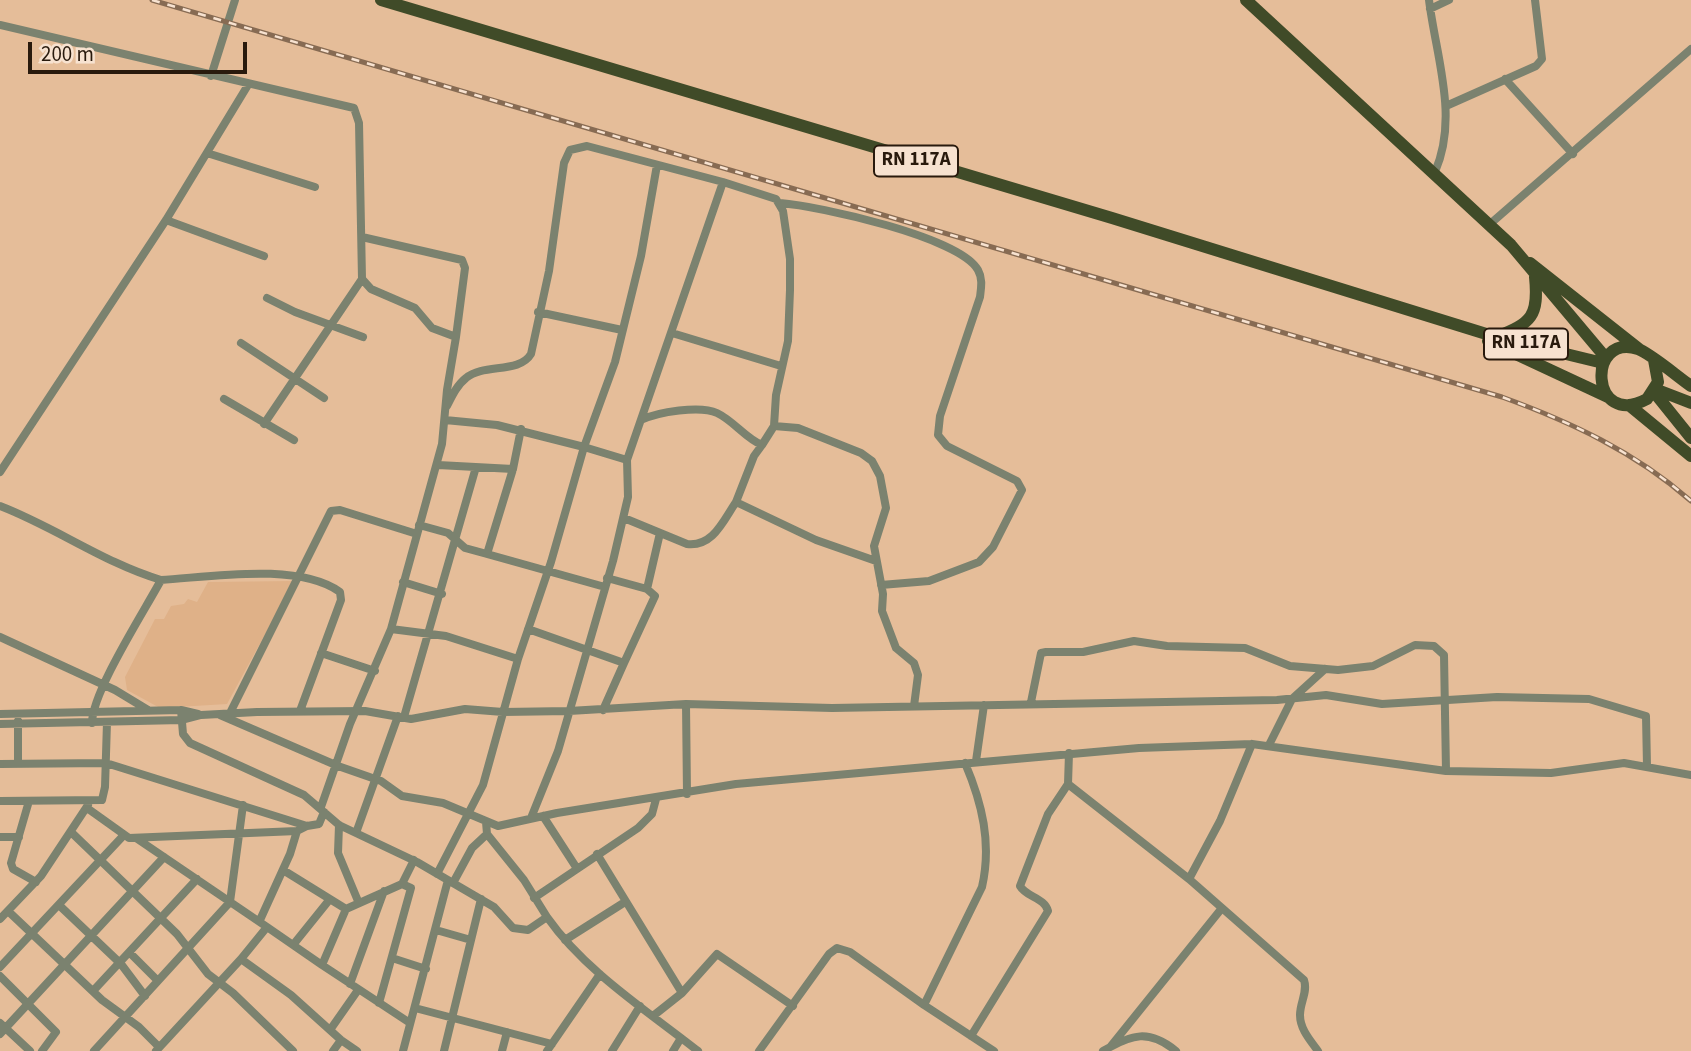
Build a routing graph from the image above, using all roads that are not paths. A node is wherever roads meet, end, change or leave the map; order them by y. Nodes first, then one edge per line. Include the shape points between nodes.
1 (235, 0) edge
2 (381, 0) edge
3 (1246, 0) edge
4 (1449, 0) edge
5 (1535, 0) edge
6 (1429, 5) edge
7 (0, 25) edge
8 (1691, 49) edge
9 (211, 76) junction
10 (1505, 79) junction
11 (248, 85) junction
12 (1446, 106) junction
13 (207, 153) junction
14 (1573, 154) junction
15 (657, 164) junction
16 (1435, 172) junction
17 (723, 182) junction
18 (316, 187) dead end
19 (780, 203) junction
20 (166, 220) junction
21 (1490, 224) junction
22 (362, 237) junction
23 (1519, 254) junction
24 (264, 256) dead end
25 (1535, 277) junction
26 (362, 279) junction
27 (267, 298) dead end
28 (538, 312) junction
29 (1450, 322) junction
30 (331, 325) junction
31 (622, 330) junction
32 (672, 333) junction
33 (363, 337) dead end
34 (456, 337) junction
35 (1496, 337) junction
36 (241, 343) dead end
37 (1640, 349) junction
38 (1605, 360) junction
39 (1654, 360) junction
40 (781, 366) junction
41 (295, 379) junction
42 (1691, 386) edge
43 (1655, 390) junction
44 (324, 398) dead end
45 (1610, 398) junction
46 (224, 399) dead end
47 (1691, 403) edge
48 (1629, 405) junction
49 (446, 408) junction
50 (445, 420) junction
51 (641, 420) junction
52 (264, 424) junction
53 (774, 426) junction
54 (521, 429) junction
55 (1691, 438) edge
56 (293, 440) dead end
57 (762, 445) junction
58 (584, 447) junction
59 (1691, 456) edge
60 (627, 460) junction
61 (438, 465) junction
62 (476, 467) junction
63 (513, 469) junction
64 (0, 472) edge
65 (736, 502) junction
66 (0, 506) edge
67 (624, 518) junction
68 (418, 529) junction
69 (660, 533) junction
70 (458, 541) junction
71 (487, 554) junction
72 (876, 561) junction
73 (548, 571) junction
74 (297, 576) junction
75 (161, 580) junction
76 (404, 582) junction
77 (606, 582) junction
78 (881, 585) junction
79 (647, 589) junction
80 (442, 594) junction
81 (391, 629) junction
82 (528, 629) junction
83 (428, 634) junction
84 (0, 637) edge
85 (585, 649) junction
86 (321, 653) junction
87 (518, 659) junction
88 (624, 663) junction
89 (1325, 669) junction
90 (375, 671) junction
91 (105, 685) junction
92 (1292, 699) junction
93 (1445, 700) junction
94 (1031, 702) junction
95 (687, 704) junction
96 (984, 705) junction
97 (914, 706) junction
98 (181, 710) junction
99 (603, 710) junction
100 (149, 711) junction
101 (300, 711) junction
102 (569, 711) junction
103 (357, 712) junction
104 (503, 712) junction
105 (218, 713) junction
106 (230, 713) junction
107 (0, 714) edge
108 (18, 714) junction
109 (201, 715) junction
110 (401, 717) junction
111 (92, 718) junction
112 (182, 720) junction
113 (107, 722) junction
114 (0, 724) edge
115 (18, 724) junction
116 (1252, 744) junction
117 (1269, 745) junction
118 (1069, 753) junction
119 (976, 761) junction
120 (965, 762) junction
121 (106, 763) junction
122 (0, 764) edge
123 (18, 764) junction
124 (338, 766) junction
125 (1647, 766) junction
126 (1446, 771) junction
127 (1691, 775) edge
128 (377, 780) junction
129 (1068, 784) junction
130 (687, 794) junction
131 (656, 799) junction
132 (29, 801) junction
133 (0, 802) edge
134 (88, 805) junction
135 (243, 805) junction
136 (323, 810) junction
137 (468, 814) junction
138 (543, 816) junction
139 (531, 818) junction
140 (486, 822) junction
141 (339, 825) junction
142 (307, 826) junction
143 (296, 831) junction
144 (71, 832) junction
145 (356, 833) junction
146 (487, 834) junction
147 (238, 835) junction
148 (123, 836) junction
149 (0, 837) edge
150 (19, 837) junction
151 (136, 838) junction
152 (597, 855) junction
153 (164, 857) junction
154 (100, 860) junction
155 (414, 860) junction
156 (576, 867) junction
157 (283, 870) junction
158 (438, 874) junction
159 (197, 879) junction
160 (1189, 879) junction
161 (36, 882) junction
162 (450, 882) junction
163 (402, 884) junction
164 (132, 891) junction
165 (384, 891) junction
166 (534, 898) junction
167 (330, 899) junction
168 (481, 899) junction
169 (358, 901) junction
170 (230, 902) junction
171 (625, 902) junction
172 (60, 906) junction
173 (1222, 908) junction
174 (346, 909) junction
175 (8, 911) junction
176 (547, 917) junction
177 (0, 919) edge
178 (161, 919) junction
179 (260, 920) junction
180 (267, 927) junction
181 (436, 930) junction
182 (90, 934) junction
183 (33, 935) junction
184 (471, 940) junction
185 (565, 940) junction
186 (293, 946) junction
187 (187, 949) junction
188 (130, 953) junction
189 (392, 958) junction
190 (241, 959) junction
191 (63, 963) junction
192 (121, 964) junction
193 (322, 965) junction
194 (0, 967) edge
195 (426, 969) junction
196 (600, 974) junction
197 (0, 976) edge
198 (158, 981) junction
199 (218, 982) junction
200 (350, 984) junction
201 (358, 990) junction
202 (93, 991) junction
203 (682, 993) junction
204 (145, 996) junction
205 (27, 1003) junction
206 (379, 1003) junction
207 (925, 1005) junction
208 (640, 1006) junction
209 (793, 1006) junction
210 (415, 1008) junction
211 (653, 1016) junction
212 (126, 1017) junction
213 (453, 1017) junction
214 (410, 1023) junction
215 (2, 1028) edge
216 (330, 1030) junction
217 (507, 1032) junction
218 (971, 1036) junction
219 (681, 1038) junction
220 (341, 1040) junction
221 (550, 1048) edge
222 (158, 1049) edge
223 (1107, 1049) edge
224 (30, 1051) edge
225 (42, 1051) edge
226 (94, 1051) edge
227 (293, 1051) edge
228 (333, 1051) edge
229 (358, 1051) edge
230 (403, 1051) edge
231 (444, 1051) edge
232 (502, 1051) edge
233 (612, 1051) edge
234 (673, 1051) edge
235 (698, 1051) edge
236 (759, 1051) edge
237 (994, 1051) edge
238 (1176, 1051) edge
239 (1318, 1051) edge

1 - 9 street
2 - 29 main road, RN 117A
3 - 16 main road
4 - 6 street
5 - 10 street via 1542,59
6 - 12 street
7 - 9 street
8 - 14 street
9 - 11 street
10 - 12 street
10 - 14 street
11 - 13 street
11 - 22 street via 347,105 358,113
12 - 16 street via 1442,157
13 - 18 street
13 - 20 street
14 - 21 street
15 - 17 street
15 - 28 street via 587,146 575,147 567,154
15 - 31 street
16 - 21 main road
17 - 19 street
17 - 32 street
19 - 40 street via 790,259 788,341
19 - 78 street via 845,212 911,233 973,263 979,272 980,297 940,416 938,435 947,446 1017,481 1022,490 1019,500 979,562 929,581
20 - 24 street
20 - 64 street
21 - 23 main road
22 - 26 street
22 - 34 street via 462,260 465,268
23 - 25 main road
23 - 37 main road
25 - 35 main road via 1537,297 1532,316 1515,330
25 - 38 main road
26 - 30 street
26 - 34 street via 371,289 415,308 432,328
27 - 30 street
28 - 31 street
28 - 49 street via 528,359 476,372 457,386
29 - 35 main road, RN 117A
29 - 45 main road
30 - 33 street
30 - 41 street
31 - 58 street
32 - 40 street
32 - 51 street
34 - 49 street
35 - 38 main road, RN 117A
36 - 41 street
37 - 38 main road via 1622,348
37 - 39 main road
38 - 45 main road via 1601,382
39 - 42 main road
39 - 43 main road via 1658,374
40 - 53 street
41 - 44 street
41 - 52 street
43 - 47 main road
43 - 48 main road via 1639,404
43 - 55 main road
45 - 48 main road
46 - 52 street
48 - 59 main road
49 - 50 street
50 - 54 street
50 - 61 street
51 - 57 street via 657,412 708,410
51 - 60 street
52 - 56 street
53 - 57 street
53 - 72 street via 798,428 872,461 886,508 874,546
54 - 58 street
54 - 63 street
57 - 65 street
58 - 60 street
58 - 73 street
60 - 67 street
61 - 62 street
61 - 68 street
62 - 63 street
62 - 70 street
63 - 71 street
65 - 69 street via 704,543 687,544
65 - 72 street via 816,540
66 - 75 street
67 - 69 street
67 - 77 street
68 - 70 street via 448,533
68 - 74 street via 334,509
68 - 76 street
69 - 79 street
70 - 71 street via 465,548
70 - 80 street
71 - 73 street
72 - 78 street
73 - 77 street
73 - 82 street
74 - 75 street
74 - 86 street via 336,589 341,595
74 - 106 street
75 - 91 street
76 - 80 street
76 - 81 street
77 - 79 street
77 - 85 street
78 - 97 street via 882,611 893,643 915,663
79 - 88 street via 655,596
80 - 83 street
81 - 83 street
81 - 90 street
82 - 85 street
82 - 87 street
83 - 87 street
83 - 110 street
84 - 91 street
85 - 88 street
85 - 102 street
86 - 90 street
86 - 101 street
87 - 104 street
88 - 99 street
89 - 92 street
89 - 93 street via 1373,666 1415,645 1434,646 1444,655
89 - 94 street via 1290,666 1245,648 1127,642 1083,652 1041,653
90 - 103 street
91 - 100 street
91 - 111 street
92 - 93 street via 1326,695 1382,704
92 - 94 street
92 - 117 street
93 - 125 street via 1589,699 1611,703 1646,716
93 - 126 street
94 - 96 street
95 - 97 street via 782,709
95 - 99 street
95 - 130 street
96 - 97 street
96 - 119 street
98 - 100 street
98 - 109 street
98 - 112 street
99 - 102 street
100 - 111 street
101 - 103 street
101 - 106 street
102 - 104 street
102 - 139 street
103 - 110 street
103 - 124 street
104 - 110 street via 465,709
104 - 137 street via 483,785
105 - 106 street
105 - 109 street
105 - 124 street
107 - 108 street
108 - 111 street
108 - 115 street
109 - 112 street
110 - 128 street
111 - 113 street
111 - 115 street
112 - 113 street
112 - 136 street via 183,734 190,743 304,795
113 - 121 street
114 - 115 street
115 - 123 street
116 - 117 street
116 - 118 street
116 - 160 street via 1220,821
117 - 126 street
118 - 119 street
118 - 129 street
119 - 120 street
120 - 130 street via 837,778 736,784
120 - 207 street via 978,794 988,847 986,869 982,887
121 - 123 street
121 - 134 street via 104,796
121 - 135 street
122 - 123 street
124 - 128 street
124 - 136 street
125 - 126 street via 1603,764 1551,774
125 - 127 street
128 - 137 street via 402,796 443,803
128 - 145 street
129 - 160 street
129 - 218 street via 1048,814 1020,886 1046,904 1048,911
130 - 131 street
131 - 138 street
131 - 152 street via 648,820
132 - 133 street
132 - 134 street
132 - 150 street
134 - 144 street
134 - 148 street
135 - 142 street
135 - 147 street
136 - 141 street
136 - 142 street via 319,824
137 - 140 street
137 - 158 street
138 - 139 street
138 - 156 street
139 - 140 street via 507,825
140 - 146 street
141 - 145 street
141 - 169 street via 338,853
142 - 143 street
143 - 147 street
143 - 157 street
144 - 154 street
144 - 161 street
145 - 155 street
146 - 162 street
146 - 166 street
147 - 151 street
147 - 170 street
148 - 151 street
148 - 154 street
149 - 150 street
150 - 161 street via 13,869
151 - 153 street
152 - 156 street
152 - 171 street
153 - 159 street
153 - 164 street
154 - 164 street
154 - 172 street
155 - 158 street
155 - 163 street
156 - 166 street
157 - 167 street
157 - 179 street
158 - 162 street
159 - 170 street
159 - 178 street
160 - 173 street
161 - 175 street
162 - 168 street
162 - 181 street
163 - 165 street
163 - 189 street via 411,888
164 - 178 street
164 - 182 street
165 - 169 street
165 - 200 street
166 - 176 street
167 - 174 street
167 - 186 street
168 - 176 street via 520,930 535,927
168 - 184 street
169 - 174 street
170 - 179 street
170 - 187 street
171 - 185 street
171 - 203 street
172 - 182 street
172 - 183 street
173 - 223 street
173 - 239 street via 1304,980 1300,1015
174 - 193 street
175 - 177 street
175 - 183 street
176 - 185 street
178 - 187 street
178 - 188 street
179 - 180 street
180 - 186 street
180 - 190 street
181 - 184 street
181 - 195 street
182 - 191 street
182 - 192 street
183 - 191 street
183 - 194 street
184 - 213 street
185 - 196 street
186 - 193 street
187 - 198 street
187 - 199 street
188 - 192 street
188 - 198 street
189 - 195 street
189 - 206 street
190 - 199 street
190 - 216 street
191 - 202 street
191 - 205 street
192 - 202 street
192 - 204 street
193 - 200 street
195 - 210 street
196 - 208 street
196 - 221 street
197 - 205 street
198 - 204 street
199 - 222 street
199 - 227 street
200 - 201 street
201 - 206 street
201 - 216 street
202 - 212 street
203 - 209 street via 717,954
203 - 211 street
204 - 212 street
205 - 215 street
205 - 225 street via 56,1032
206 - 214 street
207 - 209 street via 844,948 829,954
207 - 218 street
208 - 211 street
208 - 233 street
209 - 236 street
210 - 213 street
210 - 214 street
211 - 219 street
212 - 222 street
212 - 226 street
213 - 217 street
213 - 231 street
214 - 230 street
215 - 224 street
216 - 220 street
217 - 221 street
217 - 232 street
218 - 237 street
219 - 234 street
219 - 235 street
220 - 228 street
220 - 229 street
223 - 238 street via 1149,1035

